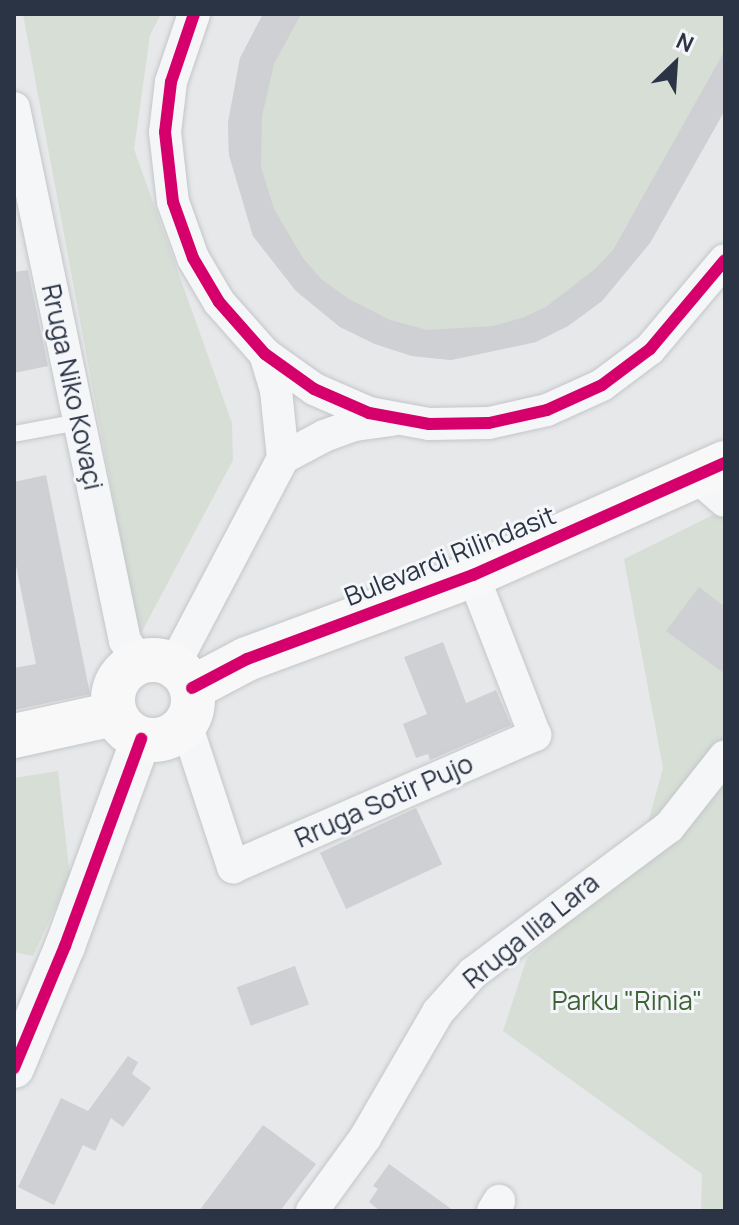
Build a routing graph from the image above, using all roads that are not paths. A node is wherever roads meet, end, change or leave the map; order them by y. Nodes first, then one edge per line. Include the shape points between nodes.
1 (194, 14) edge
2 (14, 108) edge
3 (725, 260) edge
4 (265, 354) junction
5 (395, 419) junction
6 (78, 422) junction
7 (14, 434) edge
8 (283, 458) junction
9 (715, 480) edge
10 (473, 575) junction
11 (173, 685) junction
12 (128, 727) junction
13 (14, 736) edge
14 (725, 756) edge
15 (233, 867) joint
16 (14, 1068) edge
17 (312, 1211) edge

1 - 4 street via 171,82 165,132 169,181 193,258 219,302
2 - 6 street, Rruga Niko Kovaçi
3 - 5 street via 650,349 602,385 547,410 489,423
4 - 5 street via 314,389
4 - 8 street via 276,390
5 - 8 street via 345,429
6 - 7 lane
6 - 11 street, Rruga Niko Kovaçi via 125,641
8 - 11 street
9 - 10 main road, Bulevardi Rilindasit
10 - 11 main road, Bulevardi Rilindasit
10 - 15 street, Rruga Sotir Pujo via 535,735
11 - 12 main road, Bulevardi Rilindasit via 166,738
11 - 12 main road via 128,668 114,688
11 - 15 street, Rruga Niko Kovaçi
12 - 13 main road, Bulevardi Rilindasit
12 - 16 street via 65,946
14 - 17 street, Rruga Ilia Lara via 669,827 473,973 438,1012 365,1138

